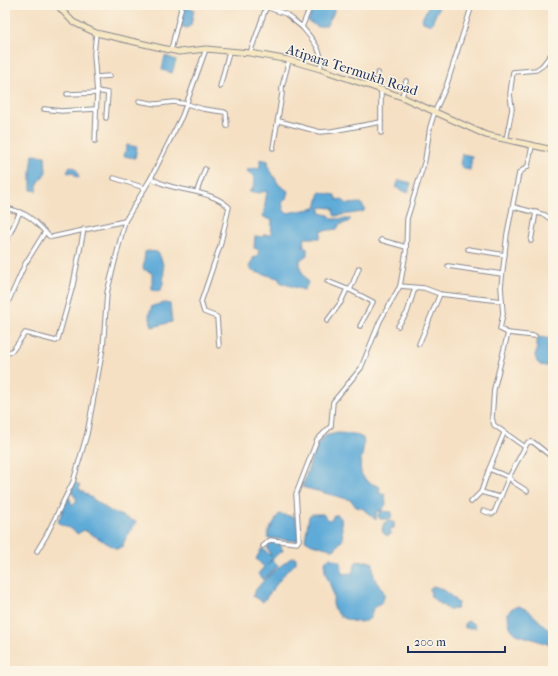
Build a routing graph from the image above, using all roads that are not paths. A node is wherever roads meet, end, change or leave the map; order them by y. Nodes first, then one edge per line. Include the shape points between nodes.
1 (57, 5) edge
2 (182, 5) edge
3 (311, 5) edge
4 (472, 5) edge
5 (266, 6) edge
6 (302, 27) junction
7 (96, 33) junction
8 (206, 49) junction
9 (172, 50) junction
10 (228, 52) junction
11 (250, 53) junction
12 (552, 54) dead end
13 (289, 60) junction
14 (320, 69) junction
15 (378, 73) dead end
16 (110, 76) dead end
17 (96, 77) junction
18 (406, 81) dead end
19 (220, 87) dead end
20 (376, 87) junction
21 (381, 89) junction
22 (97, 92) junction
23 (67, 94) dead end
24 (402, 96) junction
25 (139, 101) dead end
26 (187, 104) junction
27 (44, 109) dead end
28 (96, 109) junction
29 (435, 111) junction
30 (106, 118) dead end
31 (279, 121) junction
32 (381, 122) junction
33 (227, 126) dead end
34 (381, 133) dead end
35 (506, 140) junction
36 (95, 141) dead end
37 (532, 146) junction
38 (274, 148) dead end
39 (553, 150) edge
40 (205, 169) dead end
41 (114, 178) dead end
42 (151, 178) junction
43 (145, 188) junction
44 (197, 191) junction
45 (514, 207) junction
46 (5, 208) edge
47 (20, 212) junction
48 (536, 212) junction
49 (125, 221) junction
50 (553, 221) edge
51 (84, 229) junction
52 (45, 232) junction
53 (381, 240) dead end
54 (531, 240) dead end
55 (5, 244) edge
56 (406, 247) junction
57 (468, 249) dead end
58 (505, 255) junction
59 (448, 266) dead end
60 (359, 268) dead end
61 (502, 274) junction
62 (327, 281) dead end
63 (400, 286) junction
64 (415, 288) junction
65 (348, 290) junction
66 (440, 294) junction
67 (502, 301) junction
68 (6, 307) dead end
69 (327, 321) dead end
70 (360, 326) dead end
71 (398, 326) dead end
72 (508, 333) junction
73 (535, 336) dead end
74 (419, 344) dead end
75 (220, 346) dead end
76 (5, 355) edge
77 (504, 433) junction
78 (525, 447) junction
79 (553, 458) edge
80 (489, 469) junction
81 (509, 477) junction
82 (527, 491) dead end
83 (481, 492) junction
84 (499, 497) junction
85 (471, 502) dead end
86 (483, 511) dead end
87 (263, 546) dead end
88 (37, 551) dead end

1 - 7 main road, Atipara Termukh Road via 73,22
2 - 9 street
3 - 6 street
4 - 29 street via 446,86
5 - 6 street via 286,14
5 - 11 street
6 - 14 street via 321,56
7 - 9 main road, Atipara Termukh Road
7 - 17 street
8 - 9 main road, Atipara Termukh Road via 179,52
8 - 10 main road, Atipara Termukh Road
8 - 26 street
10 - 11 main road, Atipara Termukh Road
10 - 19 street
11 - 13 main road, Atipara Termukh Road
12 - 35 street via 536,70 513,72 510,94 512,109
13 - 14 main road, Atipara Termukh Road
13 - 31 street via 282,87
14 - 20 main road, Atipara Termukh Road
15 - 20 street
16 - 17 street
17 - 22 street
18 - 24 street
20 - 21 main road, Atipara Termukh Road
21 - 24 main road, Atipara Termukh Road
21 - 32 street
22 - 23 street
22 - 28 street
22 - 30 street via 108,93
24 - 29 main road, Atipara Termukh Road
25 - 26 street
26 - 33 street via 226,113
26 - 42 street
27 - 28 street
28 - 36 street
29 - 35 main road, Atipara Termukh Road via 486,135
29 - 56 street via 425,160 407,219
31 - 32 street via 320,132
31 - 38 street
32 - 34 street
35 - 37 main road, Atipara Termukh Road
37 - 39 main road, Atipara Termukh Road
37 - 45 street via 527,169 519,173
40 - 44 street
41 - 43 street
42 - 43 street
42 - 44 street via 169,187
43 - 49 street
44 - 75 street via 229,207 220,246 201,302 204,312 216,315 218,319
45 - 48 street
45 - 58 street
46 - 47 street
47 - 52 street via 35,220
47 - 55 street
48 - 50 street
48 - 54 street
49 - 51 street
49 - 88 street via 107,293 103,348 87,434 73,482
51 - 52 street via 55,237
51 - 76 street via 73,285 58,339 56,341 26,333 13,350
52 - 68 street via 25,264
53 - 56 street
56 - 63 street
57 - 58 street
58 - 61 street
59 - 61 street
60 - 65 street
61 - 67 street
62 - 65 street
63 - 64 street
63 - 87 street via 380,321 361,368 333,402 331,426 317,440 296,494 298,543 270,540
64 - 66 street via 424,288
64 - 71 street via 407,313
65 - 69 street
65 - 70 street via 373,302
66 - 67 street
66 - 74 street
67 - 72 street via 500,329
72 - 73 street
72 - 77 street via 492,403 494,425
77 - 78 street
77 - 80 street
78 - 79 street via 528,442 534,442
78 - 81 street
80 - 81 street
80 - 83 street
81 - 82 street
81 - 84 street
83 - 84 street
83 - 85 street
84 - 86 street via 492,514

